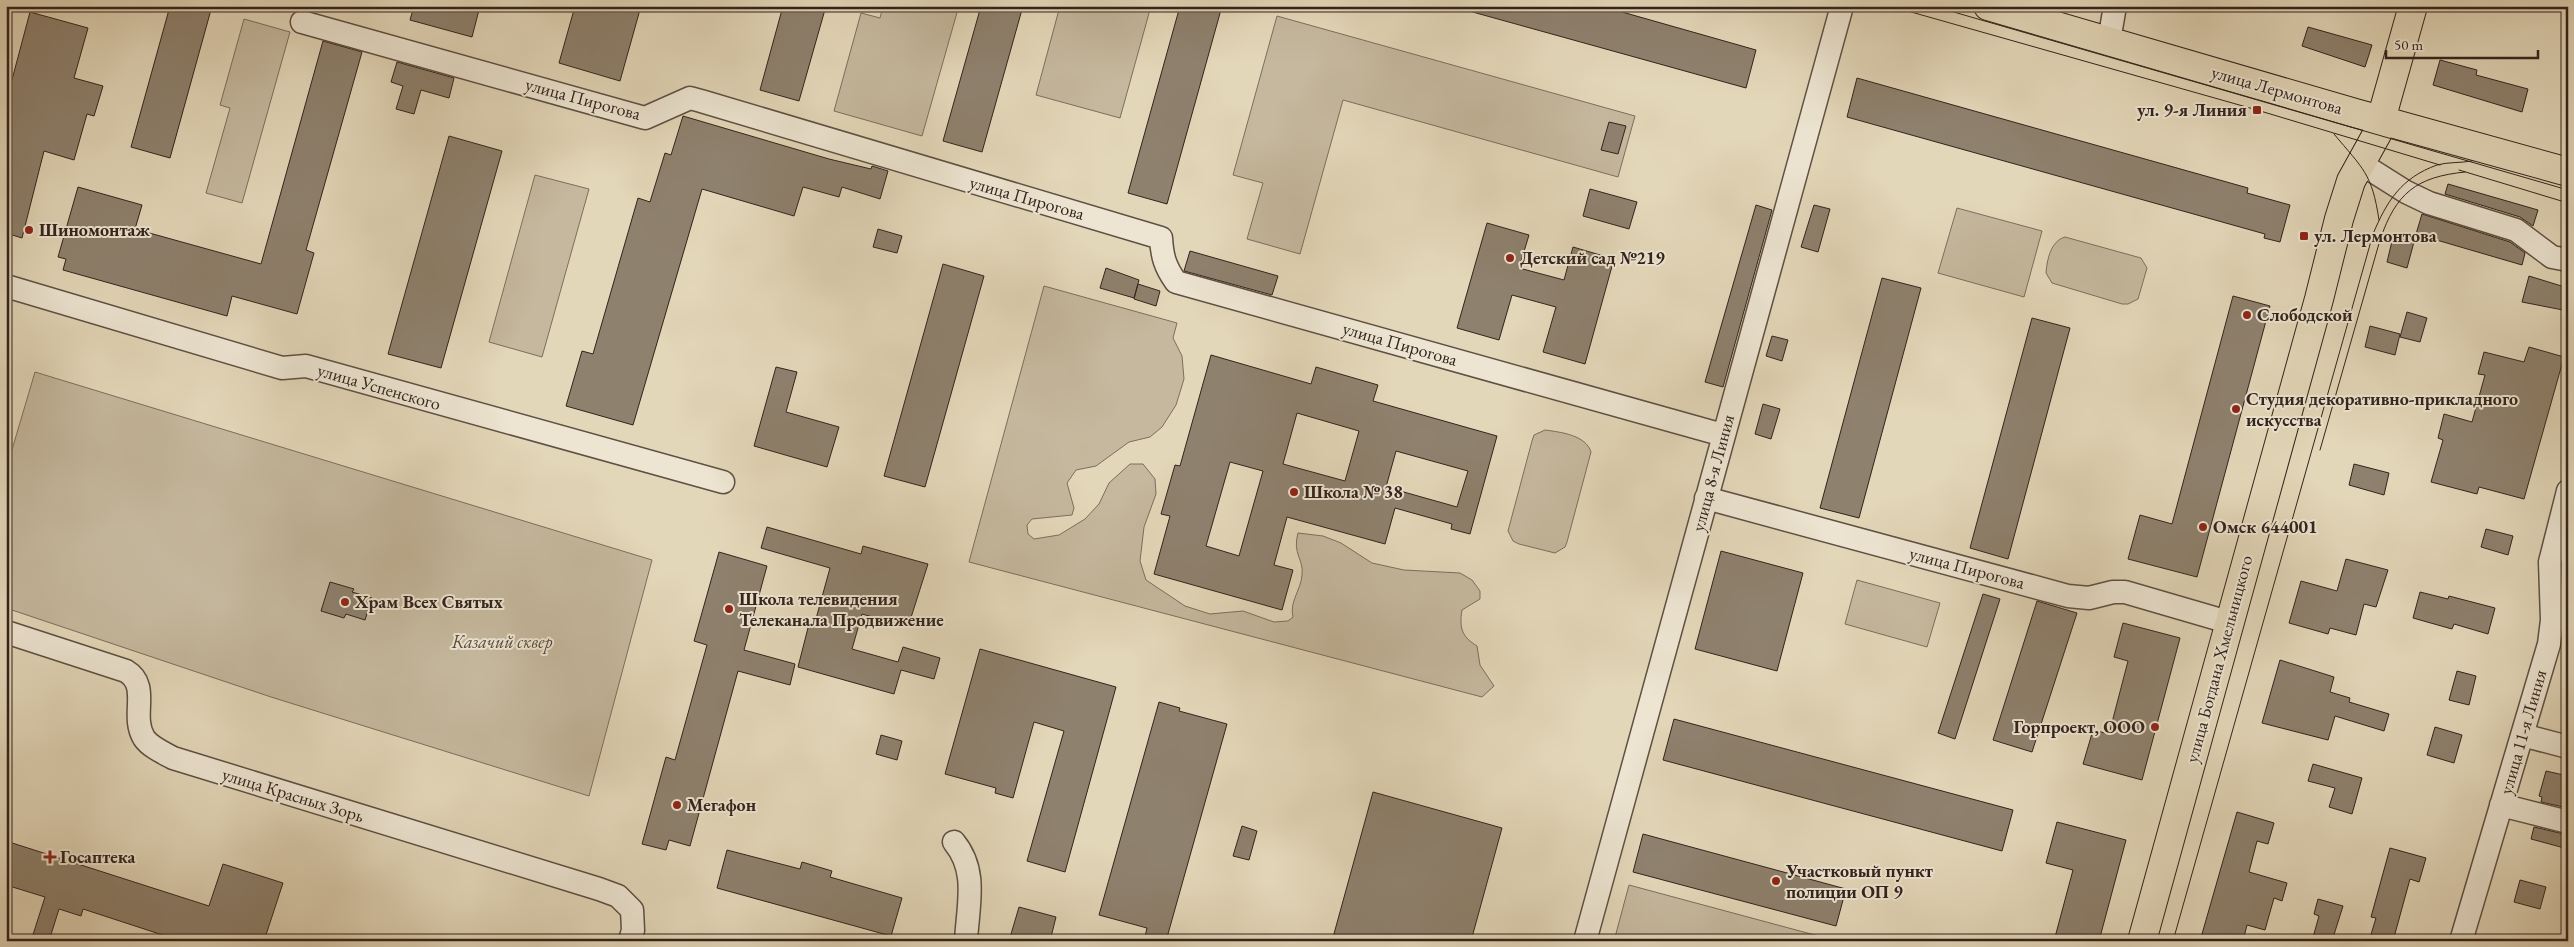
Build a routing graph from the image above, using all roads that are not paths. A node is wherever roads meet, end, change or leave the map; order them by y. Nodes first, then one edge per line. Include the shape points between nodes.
1 (1842, 6) edge
2 (1988, 6) edge
3 (2115, 6) edge
4 (2413, 6) edge
5 (302, 22) dead end
6 (2109, 42) junction
7 (2382, 120) junction
8 (2360, 163) junction
9 (2568, 172) edge
10 (2568, 260) edge
11 (6, 286) edge
12 (1723, 435) junction
13 (723, 482) dead end
14 (2568, 491) edge
15 (1706, 498) junction
16 (2228, 622) junction
17 (6, 632) edge
18 (2522, 735) junction
19 (2568, 747) edge
20 (2501, 805) junction
21 (2568, 822) edge
22 (954, 842) dead end
23 (630, 941) edge
24 (966, 941) edge
25 (1585, 941) edge
26 (2142, 941) edge
27 (2461, 941) edge

1 - 12 street, улица 8-я Линия
2 - 6 main road, улица Лермонтова
3 - 6 street
4 - 7 main road, улица Богдана Хмельницкого
5 - 12 street, улица Пирогова via 645,118 690,98 1161,238 1162,256 1176,282
6 - 7 main road, улица Лермонтова
7 - 8 main road, улица Богдана Хмельницкого
7 - 9 main road, улица Лермонтова
8 - 10 street via 2413,196 2516,230 2552,257
8 - 16 main road, улица Богдана Хмельницкого via 2339,219
11 - 13 street, улица Успенского via 282,368 306,366
12 - 15 street, улица 8-я Линия
14 - 18 street, улица 11-я Линия via 2550,562 2552,620 2549,644
15 - 16 street, улица Пирогова via 2068,596 2089,598 2125,592
15 - 25 street, улица 8-я Линия
16 - 26 main road, улица Богдана Хмельницкого
17 - 23 street, улица Красных Зорь via 134,676 139,685 137,720 144,738 173,758 599,888 618,896 632,910
18 - 19 street
18 - 20 street, улица 11-я Линия
20 - 21 street
20 - 27 street, улица 11-я Линия
22 - 24 street via 965,855 970,872

